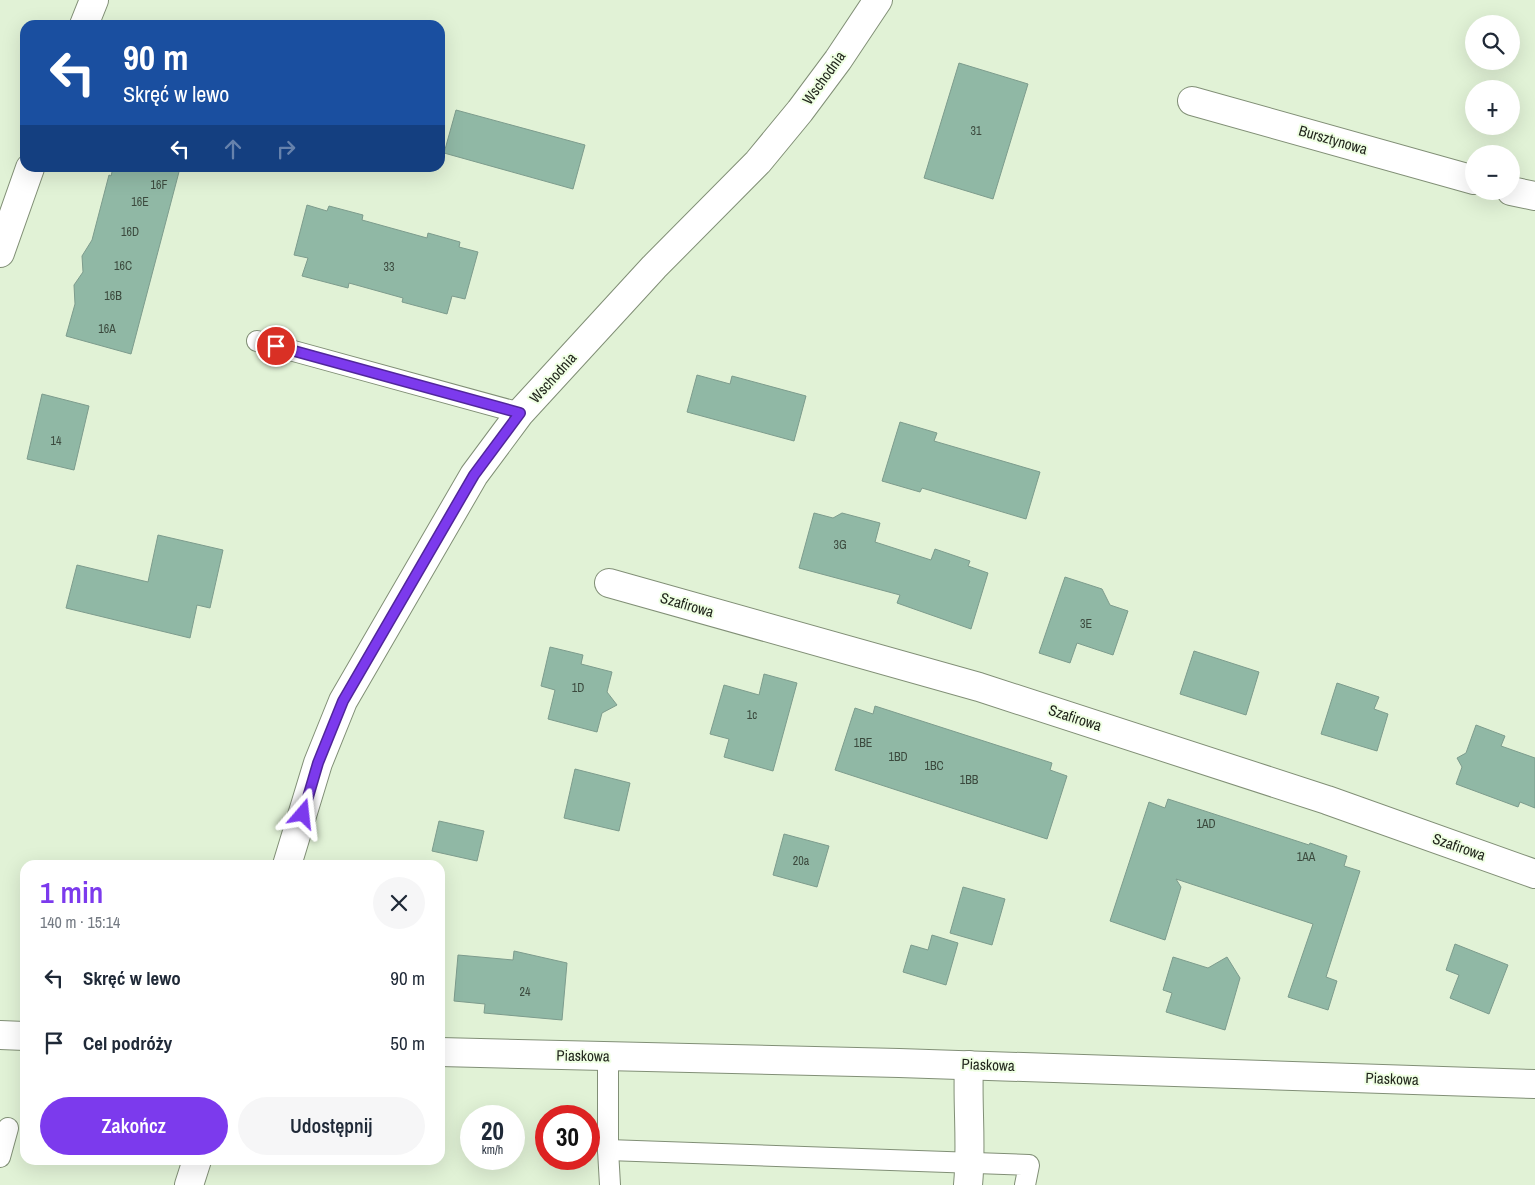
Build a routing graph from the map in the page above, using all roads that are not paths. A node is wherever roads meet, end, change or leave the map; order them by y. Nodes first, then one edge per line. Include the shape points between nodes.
1 (94, 0) edge
2 (878, 0) edge
3 (86, 20) edge
4 (1192, 101) dead end
5 (29, 172) edge
6 (1465, 177) edge
7 (1520, 193) edge
8 (1535, 196) edge
9 (0, 253) edge
10 (257, 341) dead end
11 (520, 413) junction
12 (609, 583) dead end
13 (289, 860) edge
14 (1535, 874) edge
15 (0, 1035) edge
16 (20, 1036) edge
17 (445, 1052) edge
18 (608, 1056) junction
19 (969, 1065) junction
20 (1535, 1084) edge
21 (8, 1128) dead end
22 (608, 1150) junction
23 (0, 1158) edge
24 (195, 1165) edge
25 (969, 1174) edge
26 (189, 1185) edge
27 (610, 1185) edge
28 (1025, 1185) edge

1 - 3 street
2 - 11 street, Wschodnia via 838,60 758,162 654,267
4 - 6 street, Bursztynowa
5 - 9 street
7 - 8 street
10 - 11 lane
11 - 13 street, Wschodnia via 474,475 343,701 318,763
12 - 14 street, Szafirowa via 979,687 1327,800
15 - 16 street
17 - 18 street, Piaskowa
18 - 19 street, Piaskowa
18 - 22 lane
19 - 20 street, Piaskowa
19 - 25 street
21 - 23 lane
22 - 25 lane
22 - 27 lane
24 - 26 street
25 - 28 lane via 1029,1165

